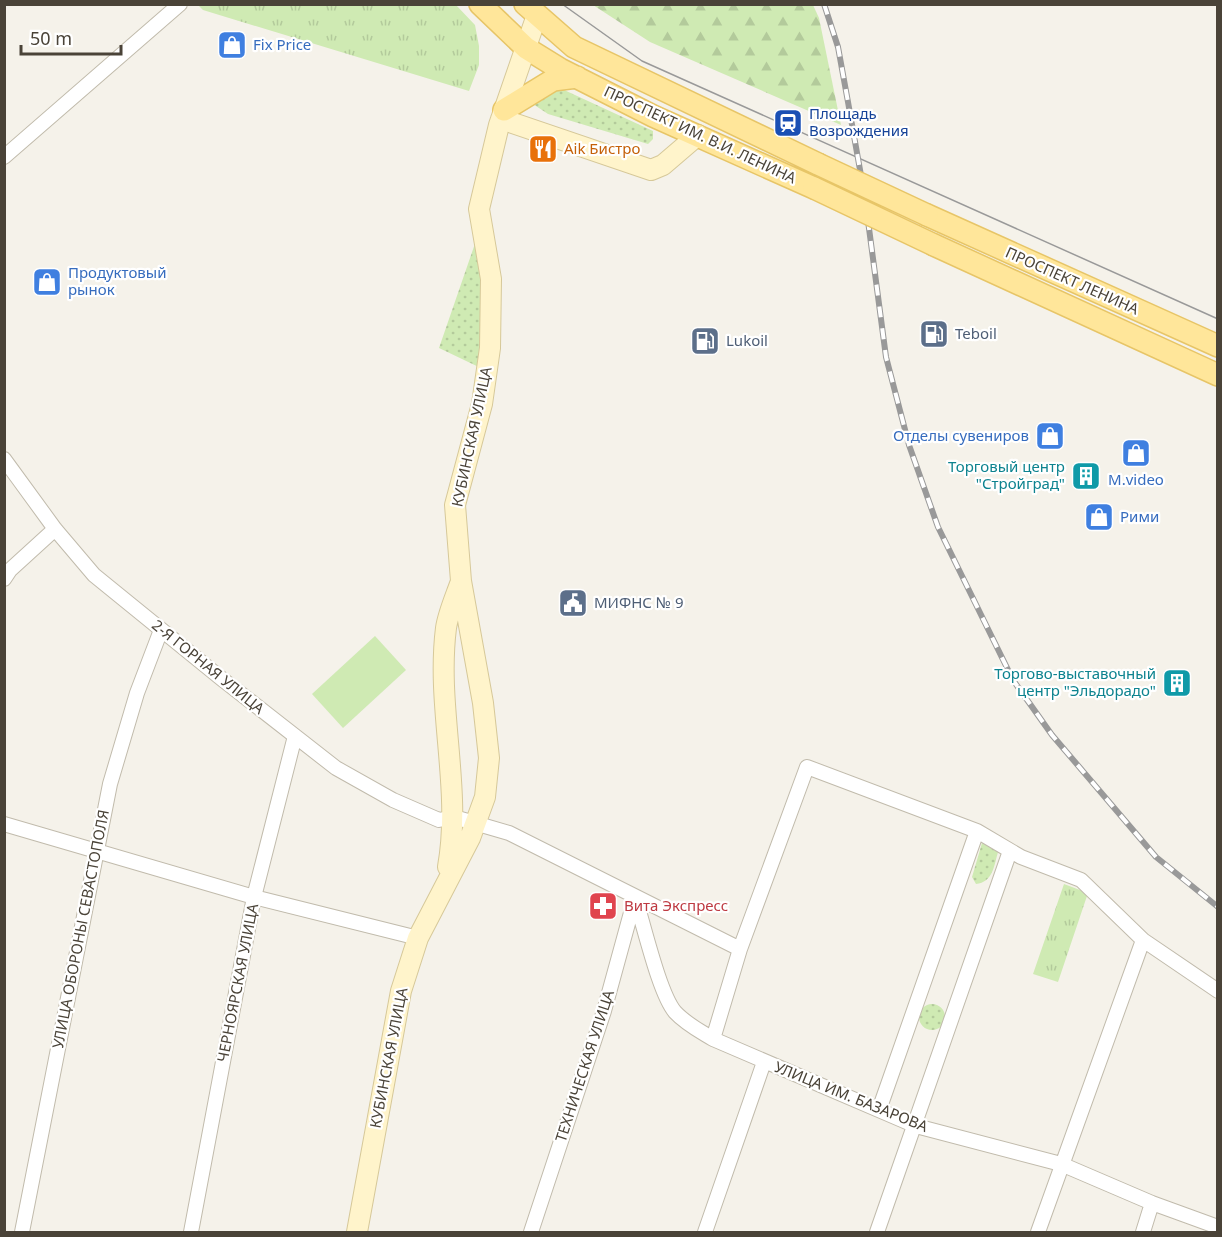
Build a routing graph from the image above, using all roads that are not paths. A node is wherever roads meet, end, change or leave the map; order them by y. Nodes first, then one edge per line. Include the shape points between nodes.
1 (480, 4) edge
2 (176, 6) edge
3 (531, 10) edge
4 (525, 48) junction
5 (577, 77) junction
6 (503, 114) junction
7 (698, 135) junction
8 (4, 157) edge
9 (927, 215) joint
10 (934, 245) joint
11 (1218, 346) edge
12 (1218, 375) edge
13 (4, 459) edge
14 (55, 529) junction
15 (4, 579) edge
16 (461, 581) junction
17 (161, 630) junction
18 (295, 736) junction
19 (454, 817) junction
20 (476, 823) junction
21 (4, 824) edge
22 (977, 831) junction
23 (96, 851) junction
24 (1010, 851) junction
25 (444, 890) junction
26 (254, 897) junction
27 (634, 898) junction
28 (418, 938) junction
29 (1143, 940) junction
30 (740, 949) junction
31 (1218, 991) edge
32 (713, 1039) junction
33 (764, 1062) junction
34 (879, 1110) junction
35 (916, 1126) junction
36 (1062, 1164) junction
37 (1152, 1203) junction
38 (1218, 1227) edge
39 (22, 1233) edge
40 (191, 1233) edge
41 (357, 1233) edge
42 (531, 1233) edge
43 (705, 1233) edge
44 (877, 1233) edge
45 (1038, 1233) edge
46 (1143, 1233) edge

1 - 4 main road, ПРОСПЕКТ ИМ. В.И. ЛЕНИНА
2 - 8 street
3 - 4 street, КУБИНСКАЯ УЛИЦА
3 - 9 main road, ПРОСПЕКТ ИМ. В.И. ЛЕНИНА, bridge via 574,47
4 - 5 main road, ПРОСПЕКТ ИМ. В.И. ЛЕНИНА
4 - 6 street, КУБИНСКАЯ УЛИЦА
5 - 6 main road via 537,88
5 - 7 main road, ПРОСПЕКТ ИМ. В.И. ЛЕНИНА
6 - 7 street via 651,170 663,165
6 - 16 street, КУБИНСКАЯ УЛИЦА via 479,209 491,279 491,331 482,405 455,506
7 - 10 main road, ПРОСПЕКТ ИМ. В.И. ЛЕНИНА, bridge
9 - 11 main road, ПРОСПЕКТ ЛЕНИНА
10 - 12 main road, ПРОСПЕКТ ЛЕНИНА
13 - 14 street, 2-Я ГОРНАЯ УЛИЦА
14 - 15 street
14 - 17 street, 2-Я ГОРНАЯ УЛИЦА via 94,575
16 - 19 street, КУБИНСКАЯ УЛИЦА via 446,626 444,662
16 - 20 street, КУБИНСКАЯ УЛИЦА via 489,758 485,797
17 - 18 street, 2-Я ГОРНАЯ УЛИЦА
17 - 23 street, УЛИЦА ОБОРОНЫ СЕВАСТОПОЛЯ via 136,693
18 - 19 street, 2-Я ГОРНАЯ УЛИЦА via 336,768 393,800 439,820
18 - 26 street, ЧЕРНОЯРСКАЯ УЛИЦА
19 - 20 street, 2-Я ГОРНАЯ УЛИЦА
19 - 25 street, КУБИНСКАЯ УЛИЦА
20 - 25 street, КУБИНСКАЯ УЛИЦА
20 - 27 street via 509,833
21 - 23 street
22 - 24 street
22 - 30 street via 807,767
22 - 34 street
23 - 26 street
23 - 39 street, УЛИЦА ОБОРОНЫ СЕВАСТОПОЛЯ
24 - 29 street via 1081,879
24 - 35 street
25 - 28 street, КУБИНСКАЯ УЛИЦА
26 - 28 street
26 - 40 street, ЧЕРНОЯРСКАЯ УЛИЦА
27 - 30 street
27 - 32 street, УЛИЦА ИМ. БАЗАРОВА via 664,993 674,1011
27 - 42 street, ТЕХНИЧЕСКАЯ УЛИЦА via 604,1011
28 - 41 street, КУБИНСКАЯ УЛИЦА via 401,991
29 - 31 street
29 - 36 street
30 - 32 street
32 - 33 street, УЛИЦА ИМ. БАЗАРОВА
33 - 34 street, УЛИЦА ИМ. БАЗАРОВА
33 - 43 street
34 - 35 street, УЛИЦА ИМ. БАЗАРОВА
35 - 36 street, УЛИЦА ИМ. БАЗАРОВА
35 - 44 street
36 - 37 street, УЛИЦА ИМ. БАЗАРОВА
36 - 45 street
37 - 38 street, УЛИЦА ИМ. БАЗАРОВА
37 - 46 street

